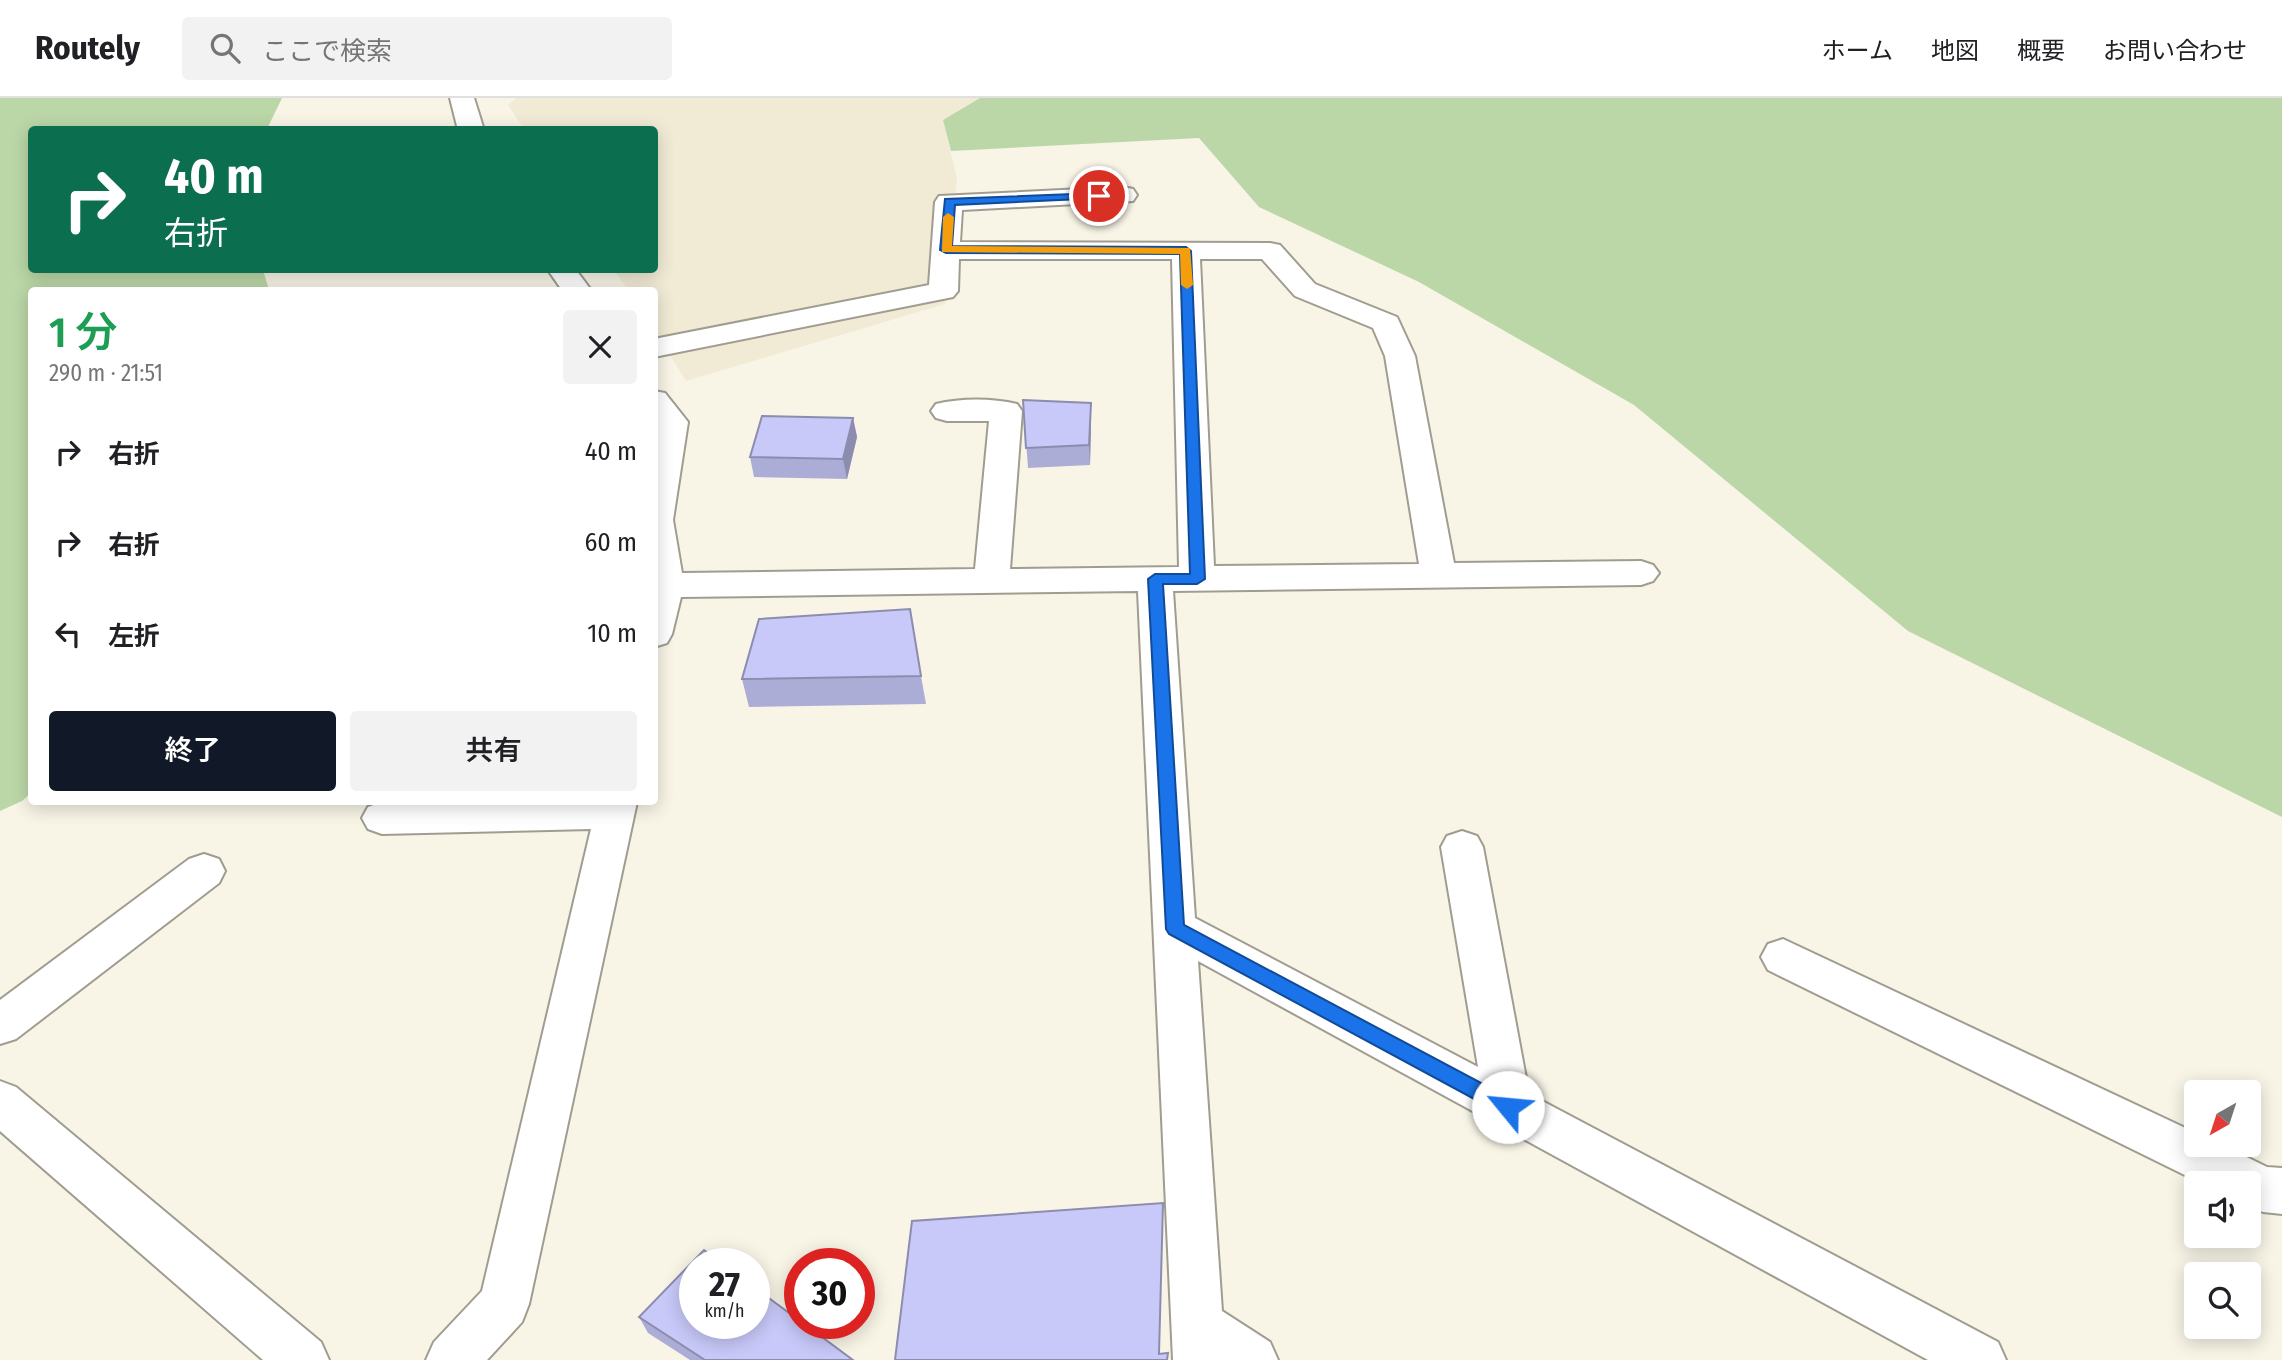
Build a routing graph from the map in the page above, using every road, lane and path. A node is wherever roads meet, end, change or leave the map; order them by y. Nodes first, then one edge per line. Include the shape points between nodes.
1 (462, 98) edge
2 (470, 126) edge
3 (1124, 195) dead end
4 (946, 250) junction
5 (1186, 251) junction
6 (658, 347) edge
7 (658, 405) edge
8 (947, 411) dead end
9 (658, 508) edge
10 (658, 533) edge
11 (1641, 573) dead end
12 (1439, 576) junction
13 (1155, 579) junction
14 (1197, 579) junction
15 (991, 581) junction
16 (666, 584) junction
17 (658, 617) edge
18 (615, 808) edge
19 (382, 818) dead end
20 (1462, 846) dead end
21 (204, 871) dead end
22 (1175, 929) junction
23 (1783, 957) dead end
24 (0, 1025) edge
25 (0, 1102) edge
26 (1508, 1107) junction
27 (2282, 1191) edge
28 (1199, 1343) edge
29 (303, 1360) edge
30 (452, 1360) edge
31 (1252, 1360) edge
32 (1980, 1360) edge

1 - 2 street
3 - 4 street via 949,202
4 - 5 street
4 - 6 street via 943,291
5 - 12 street via 1270,251 1305,290 1386,323 1400,356
5 - 14 street
7 - 9 street via 672,422
8 - 15 street via 1006,411
10 - 16 street
11 - 12 street
12 - 14 street
13 - 14 street
13 - 15 street
13 - 22 street
15 - 16 street
16 - 17 street
18 - 19 street
18 - 30 street via 504,1304
20 - 26 street
21 - 24 street
22 - 26 street
22 - 28 street
23 - 27 street via 2263,1189
25 - 29 street
26 - 32 street
28 - 31 street

